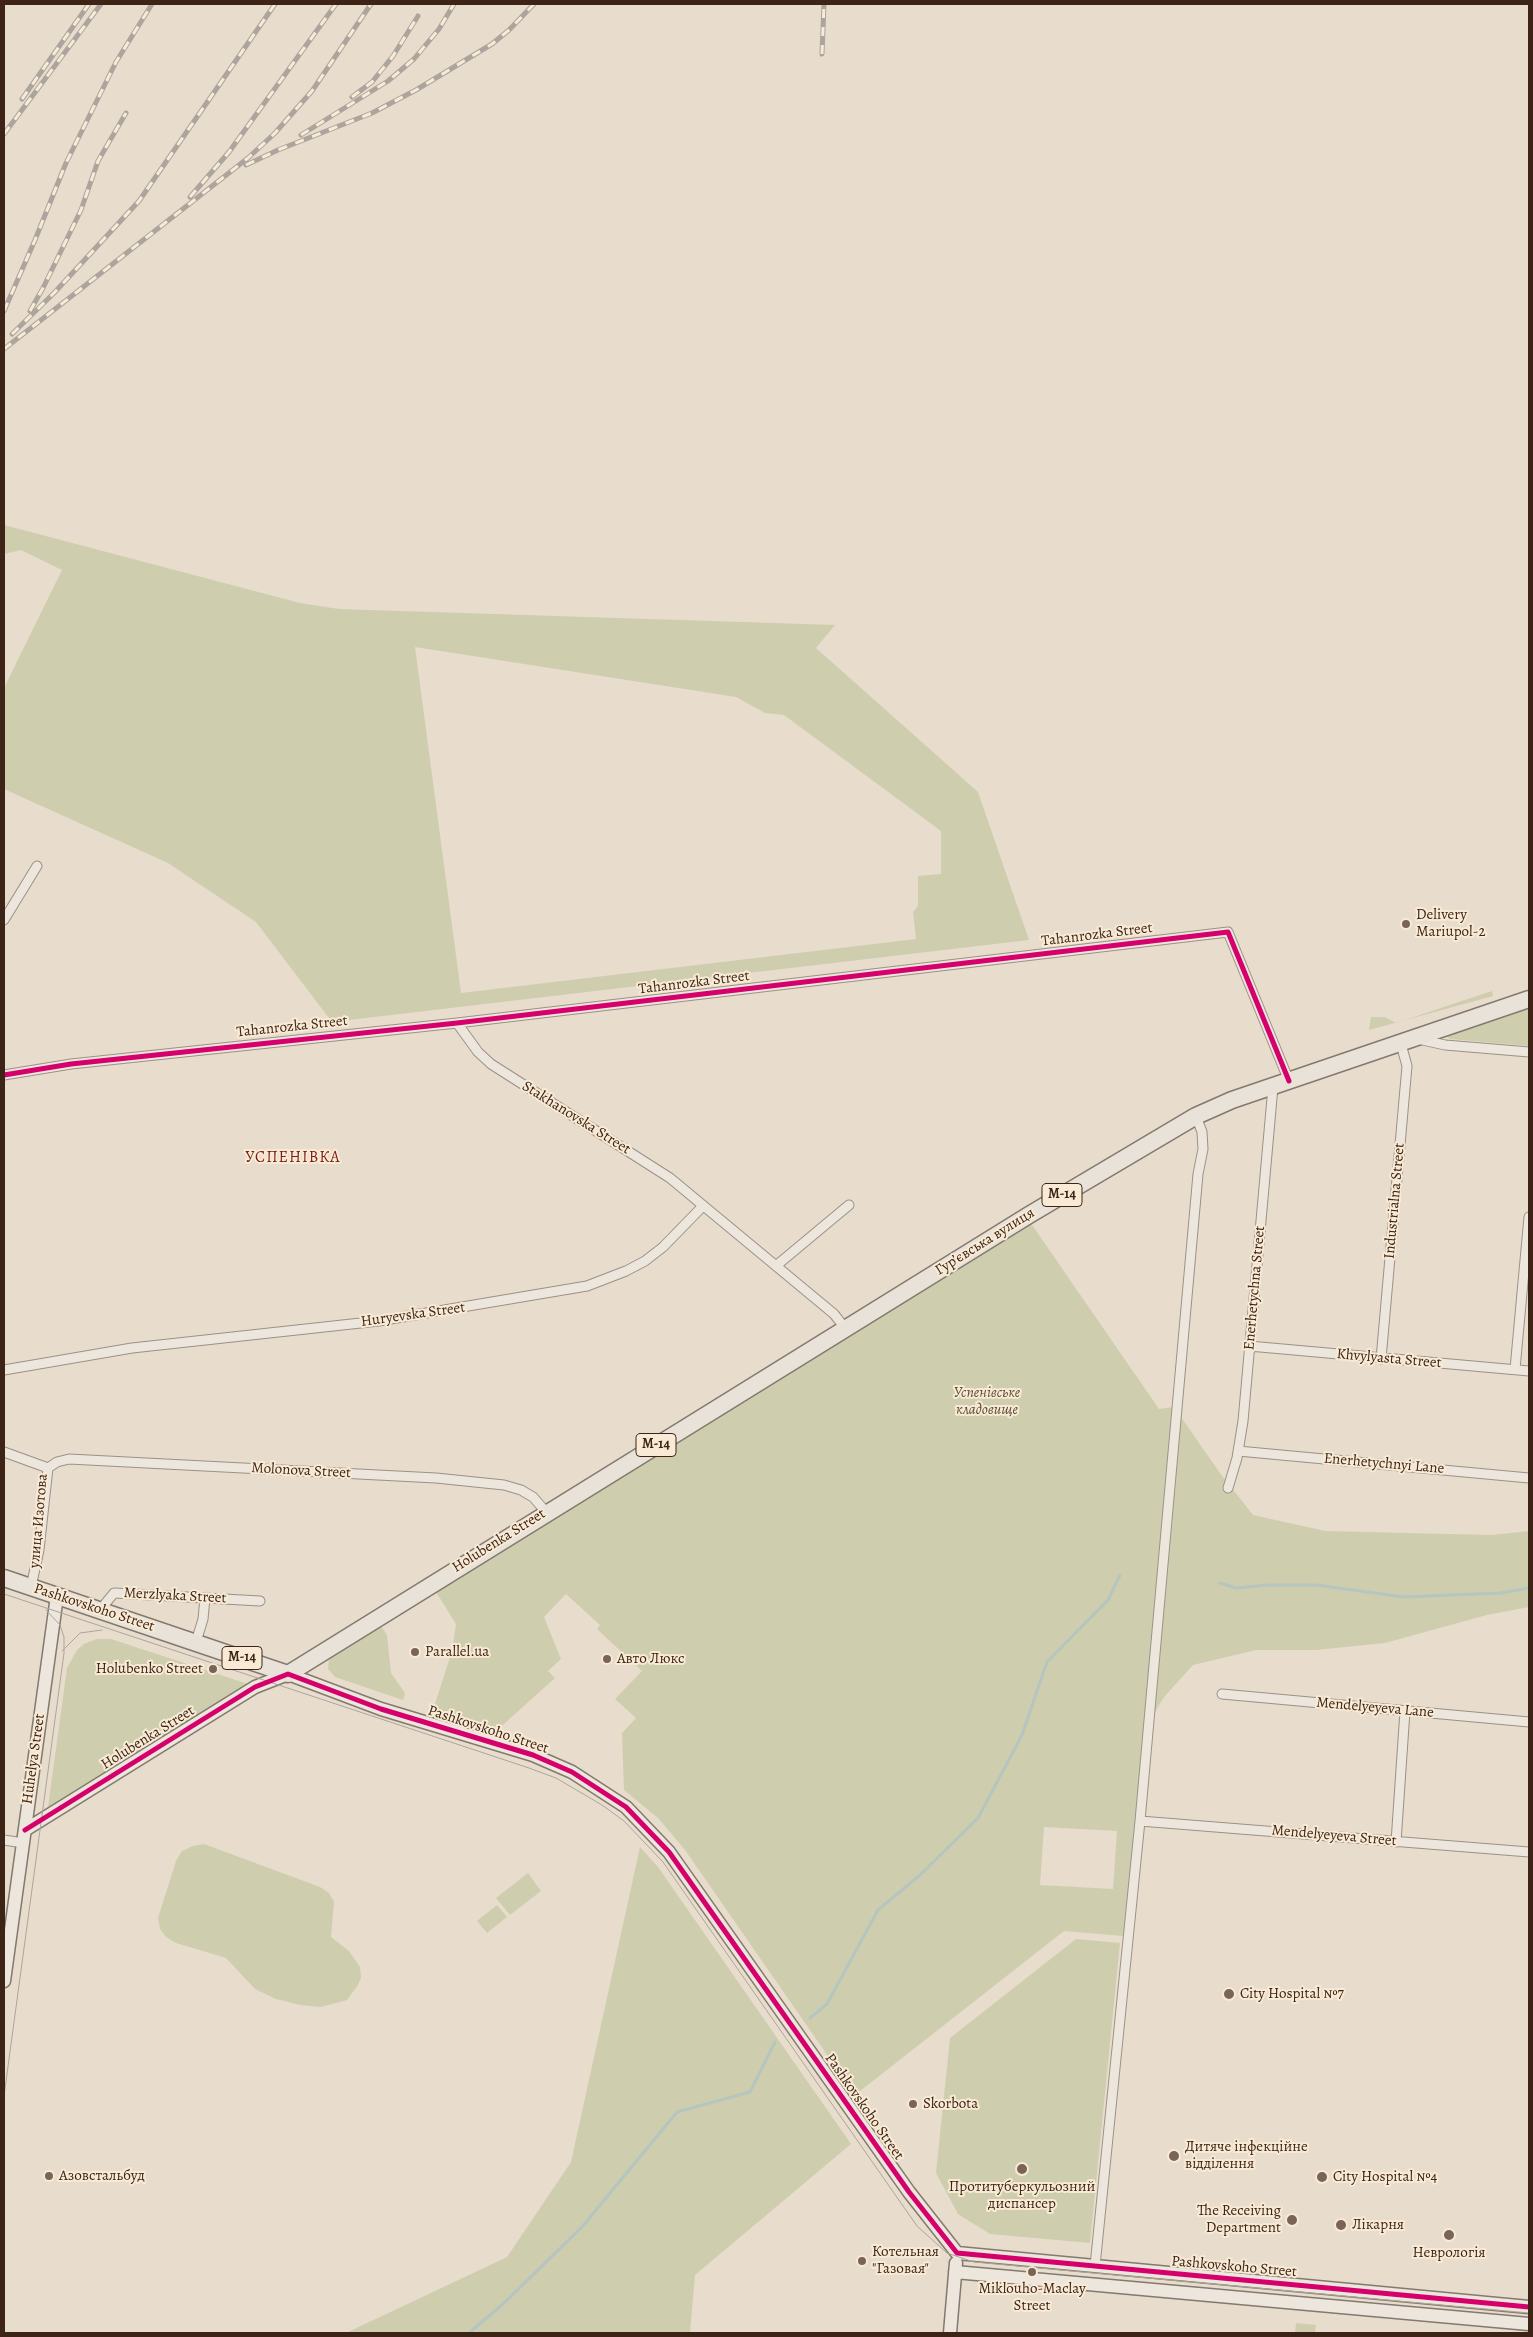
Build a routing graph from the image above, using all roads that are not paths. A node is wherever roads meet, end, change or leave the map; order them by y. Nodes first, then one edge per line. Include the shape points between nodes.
1 (37, 866) dead end
2 (4, 920) edge
3 (1529, 1000) edge
4 (457, 1023) junction
5 (1442, 1038) junction
6 (1401, 1044) junction
7 (1529, 1052) edge
8 (4, 1074) edge
9 (1281, 1084) junction
10 (1196, 1116) junction
11 (849, 1205) dead end
12 (702, 1207) junction
13 (1529, 1217) edge
14 (777, 1265) junction
15 (845, 1328) junction
16 (1250, 1346) junction
17 (1381, 1358) junction
18 (1515, 1369) junction
19 (4, 1370) edge
20 (1529, 1371) edge
21 (4, 1452) edge
22 (1238, 1452) junction
23 (48, 1468) junction
24 (1529, 1478) edge
25 (1228, 1488) dead end
26 (546, 1512) junction
27 (4, 1578) edge
28 (31, 1587) junction
29 (57, 1596) junction
30 (205, 1598) junction
31 (260, 1601) dead end
32 (100, 1610) junction
33 (196, 1642) junction
34 (288, 1674) junction
35 (1222, 1694) dead end
36 (1405, 1711) junction
37 (1529, 1722) edge
38 (1140, 1821) junction
39 (25, 1830) junction
40 (4, 1840) edge
41 (1396, 1842) junction
42 (23, 1843) junction
43 (1529, 1852) edge
44 (5, 1962) edge
45 (4, 1981) edge
46 (931, 2222) junction
47 (957, 2253) junction
48 (1095, 2266) junction
49 (955, 2272) junction
50 (1094, 2284) junction
51 (1529, 2307) edge
52 (1529, 2324) edge
53 (950, 2333) edge

1 - 2 street
3 - 5 highway, М-14
4 - 8 street, Tahanrozka Street
4 - 9 street, Tahanrozka Street via 1228,932
4 - 12 street, Stakhanovska Street via 491,1064 650,1164
5 - 6 highway, М-14 via 1416,1038
5 - 7 street
6 - 9 highway, М-14
6 - 17 street, Industrialna Street via 1407,1066
9 - 10 highway, Гур’євська вулиця / М-14
9 - 16 street, Enerhetychna Street
10 - 15 highway, Гур’євська вулиця / М-14
10 - 38 street via 1202,1132 1203,1149 1198,1174
11 - 14 street
12 - 14 street
12 - 19 street, Huryevska Street via 645,1262 587,1286 379,1321 132,1348
13 - 18 street
14 - 15 street via 834,1314
15 - 26 highway, Holubenka Street / М-14
16 - 17 street, Khvylyasta Street
16 - 22 street, Enerhetychna Street
17 - 18 street, Khvylyasta Street
18 - 20 street, Khvylyasta Street
21 - 23 street, улица Изотова
22 - 24 street, Enerhetychnyi Lane
22 - 25 street, Enerhetychna Street
23 - 26 street, Molonova Street via 69,1459 436,1478 504,1485 521,1490 533,1497
23 - 28 street, улица Изотова
26 - 34 highway, Holubenka Street / М-14
27 - 28 highway, Pashkovskoho Street / М-14
28 - 29 highway, Pashkovskoho Street / М-14
29 - 32 highway, Pashkovskoho Street / М-14
29 - 39 street, Huhelya Street
30 - 31 street, Merzlyaka Street
30 - 32 street, Merzlyaka Street via 114,1592
30 - 33 street
32 - 33 highway, Pashkovskoho Street / М-14
33 - 34 highway, Pashkovskoho Street / М-14
34 - 39 street, Holubenka Street via 255,1687
34 - 46 street, Pashkovskoho Street via 381,1709 533,1755 572,1772 626,1808 669,1852
35 - 36 street, Mendelyeyeva Lane
36 - 37 street, Mendelyeyeva Lane
36 - 41 street
38 - 41 street, Mendelyeyeva Street
38 - 48 street
39 - 42 street, Huhelya Street
40 - 42 street
41 - 43 street, Mendelyeyeva Street
42 - 44 street, Huhelya Street
44 - 45 street, Huhelya Street
46 - 47 street, Pashkovskoho Street
46 - 49 street, Pashkovskoho Street
47 - 48 street, Pashkovskoho Street
47 - 49 street
48 - 50 street
48 - 51 street, Pashkovskoho Street
49 - 50 street, Pashkovskoho Street
49 - 53 street
50 - 52 street, Pashkovskoho Street

